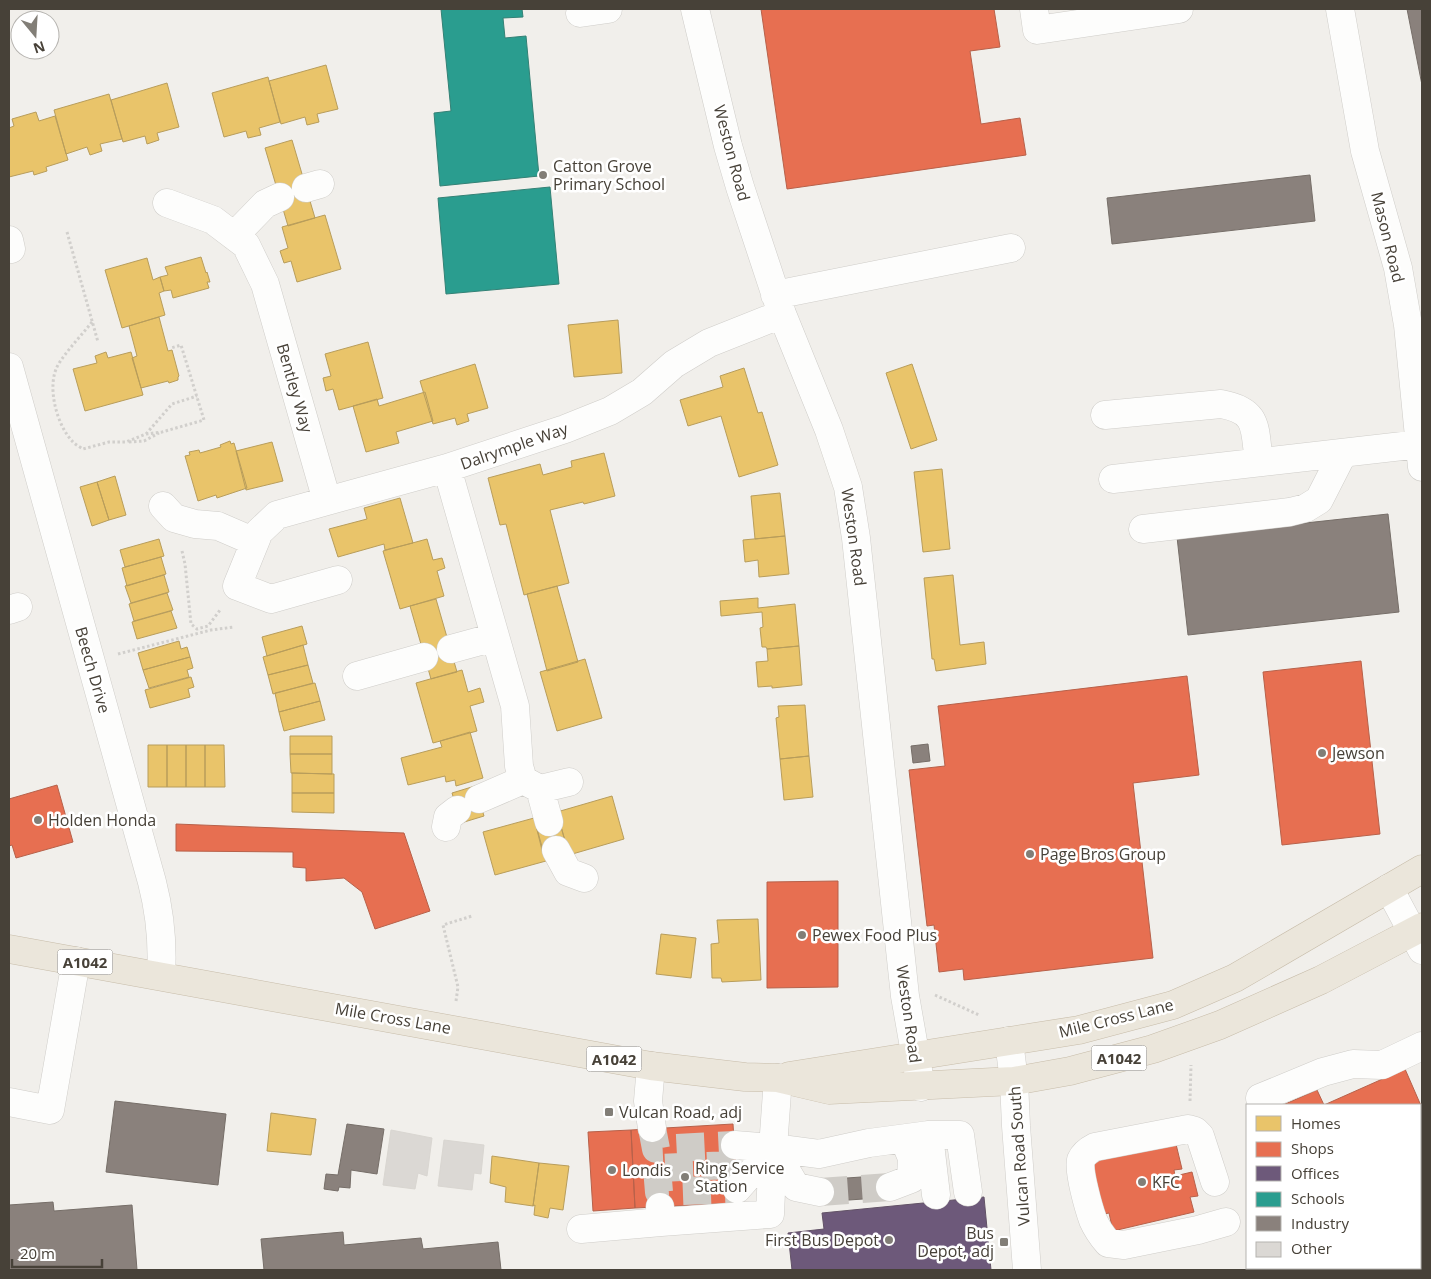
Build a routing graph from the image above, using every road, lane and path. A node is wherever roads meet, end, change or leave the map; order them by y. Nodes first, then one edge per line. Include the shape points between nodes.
1 (608, 9) edge
2 (695, 9) edge
3 (1034, 9) edge
4 (1179, 9) edge
5 (1340, 9) edge
6 (580, 13) dead end
7 (280, 197) dead end
8 (167, 203) dead end
9 (67, 232) dead end
10 (234, 236) junction
11 (1011, 248) dead end
12 (779, 304) junction
13 (92, 322) junction
14 (98, 342) dead end
15 (171, 348) dead end
16 (9, 367) edge
17 (196, 396) junction
18 (14, 405) edge
19 (1105, 415) dead end
20 (162, 432) junction
21 (146, 434) junction
22 (126, 442) junction
23 (1343, 453) junction
24 (1421, 456) edge
25 (1258, 462) junction
26 (447, 468) junction
27 (1113, 479) dead end
28 (327, 501) junction
29 (169, 512) joint
30 (1143, 529) dead end
31 (255, 542) junction
32 (338, 580) dead end
33 (237, 586) junction
34 (234, 627) dead end
35 (495, 637) junction
36 (451, 650) dead end
37 (116, 655) dead end
38 (424, 657) dead end
39 (357, 676) dead end
40 (569, 782) dead end
41 (531, 784) junction
42 (467, 808) dead end
43 (549, 822) dead end
44 (556, 850) dead end
45 (1422, 869) edge
46 (584, 878) dead end
47 (1389, 888) junction
48 (472, 916) dead end
49 (1419, 936) edge
50 (9, 949) edge
51 (76, 961) junction
52 (161, 976) junction
53 (905, 996) junction
54 (451, 1028) junction
55 (1009, 1041) junction
56 (1422, 1046) edge
57 (915, 1056) junction
58 (1192, 1063) dead end
59 (651, 1066) junction
60 (778, 1078) junction
61 (1014, 1081) junction
62 (921, 1086) junction
63 (1260, 1098) dead end
64 (9, 1102) edge
65 (1190, 1107) dead end
66 (652, 1128) tunnel mouth
67 (916, 1137) junction
68 (773, 1148) junction
69 (1215, 1182) dead end
70 (890, 1187) tunnel mouth
71 (820, 1192) tunnel mouth
72 (968, 1192) dead end
73 (936, 1195) dead end
74 (1226, 1222) dead end
75 (581, 1229) dead end
76 (1027, 1270) edge

1 - 6 street
2 - 12 street, Weston Road via 728,146
3 - 4 street via 1037,30
5 - 24 street, Mason Road via 1365,151 1399,277 1408,325
7 - 10 street via 265,204
8 - 10 street, Bentley Way via 213,220
9 - 13 path
10 - 28 street, Bentley Way via 246,245 265,284
11 - 12 street, Dalrymple Way
12 - 26 street, Dalrymple Way via 674,364 642,392 610,411 566,430
12 - 53 street, Weston Road via 848,487
13 - 14 path
13 - 22 path via 57,367 52,387 56,410 64,428 83,449 109,442
15 - 17 path via 181,345
16 - 18 street, Beech Drive
17 - 20 path via 204,420
17 - 21 path via 172,404
18 - 52 street, Beech Drive via 158,905 163,952
19 - 25 street via 1221,404 1236,407 1253,420
20 - 21 path
20 - 22 path via 144,441
21 - 22 path
23 - 24 street
23 - 25 street
23 - 30 street via 1319,500 1306,508
25 - 27 street
26 - 28 street
26 - 35 street, Dalrymple Way
28 - 31 street via 277,515 259,532
29 - 31 street via 195,524 218,526
29 - 33 path via 185,564 191,624 197,629 208,626
31 - 33 street
32 - 33 street via 271,599
34 - 37 path
35 - 36 street
35 - 41 street, Dalrymple Way via 515,706 519,766
38 - 39 street
40 - 41 street
41 - 42 street
41 - 43 street, Dalrymple Way
44 - 46 street via 568,872
45 - 47 highway, Mile Cross Lane / A1042
47 - 49 street
47 - 55 highway, Mile Cross Lane / A1042 via 1235,978 1173,1005 1079,1030
48 - 54 path via 443,925 458,987
49 - 61 highway, Mile Cross Lane / A1042 via 1220,1025 1144,1051 1070,1071
50 - 51 highway, Mile Cross Lane / A1042
51 - 52 highway, Mile Cross Lane / A1042
51 - 64 street via 50,1110
52 - 54 highway, Mile Cross Lane / A1042
53 - 55 path via 927,991 1006,1028
53 - 57 street, Weston Road
54 - 59 highway, Mile Cross Lane / A1042
55 - 57 highway, Mile Cross Lane / A1042
55 - 61 street, Vulcan Road South
56 - 63 street via 1382,1065 1345,1066
57 - 60 highway, Mile Cross Lane / A1042
57 - 62 street, Weston Road
58 - 65 path
59 - 60 highway, Mile Cross Lane / A1042
59 - 66 street via 648,1102
60 - 62 highway, Mile Cross Lane / A1042 via 830,1090
60 - 68 street
61 - 62 highway, Mile Cross Lane / A1042
61 - 76 street, Vulcan Road South
67 - 68 street via 819,1154
67 - 70 street via 911,1179
67 - 72 street via 960,1135
67 - 73 street
68 - 68 street via 736,1166
68 - 71 street via 796,1188
68 - 75 street via 770,1214 661,1215
69 - 74 street via 1200,1136 1195,1130 1188,1129 1096,1147 1087,1151 1080,1164 1093,1219 1108,1244 1124,1245

